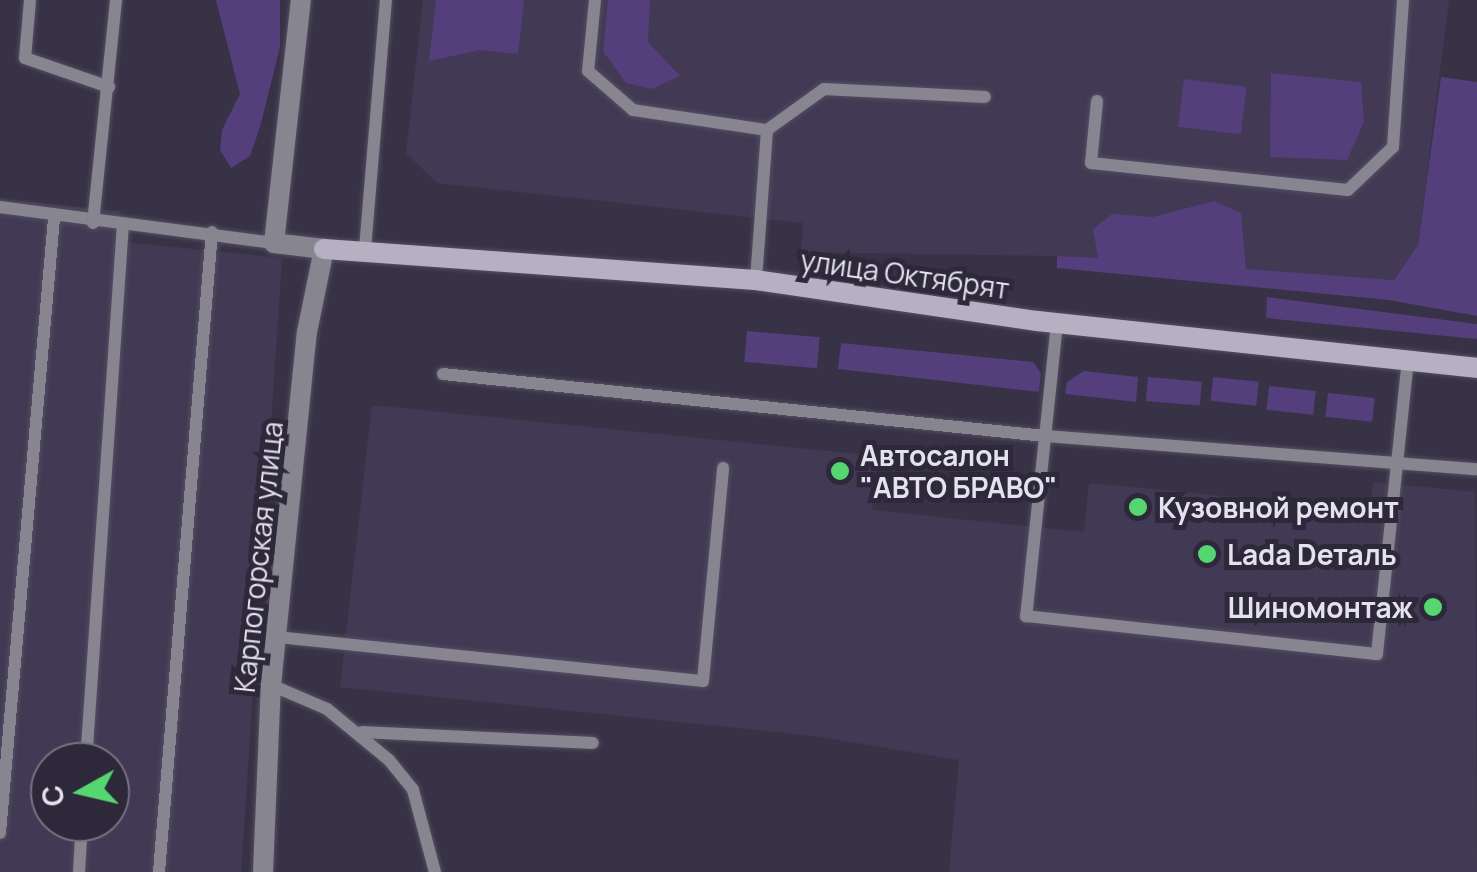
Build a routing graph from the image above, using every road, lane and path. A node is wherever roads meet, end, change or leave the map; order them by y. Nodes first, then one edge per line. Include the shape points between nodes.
1 (30, 0) edge
2 (116, 0) edge
3 (301, 0) edge
4 (386, 0) edge
5 (595, 0) edge
6 (1403, 0) edge
7 (109, 87) junction
8 (985, 97) dead end
9 (1097, 101) dead end
10 (766, 130) junction
11 (0, 207) edge
12 (54, 218) junction
13 (123, 222) junction
14 (93, 223) junction
15 (212, 232) junction
16 (274, 243) junction
17 (324, 249) junction
18 (364, 250) junction
19 (756, 280) junction
20 (1057, 324) junction
21 (1408, 360) junction
22 (1477, 368) edge
23 (443, 374) dead end
24 (1045, 436) junction
25 (1397, 462) junction
26 (723, 468) dead end
27 (1477, 470) edge
28 (277, 638) junction
29 (272, 685) junction
30 (362, 732) junction
31 (87, 742) edge
32 (593, 743) dead end
33 (0, 833) edge
34 (81, 842) edge
35 (79, 872) edge
36 (159, 872) edge
37 (264, 872) edge
38 (435, 872) edge

1 - 7 lane via 24,58
2 - 7 lane
3 - 16 street
4 - 18 lane
5 - 10 lane via 588,71 633,110
6 - 9 lane via 1393,147 1348,190 1091,162
7 - 14 lane
8 - 10 lane via 824,90
10 - 19 lane
11 - 12 lane
12 - 14 lane
12 - 33 lane
13 - 14 lane
13 - 15 lane
13 - 31 lane
15 - 16 lane
15 - 36 lane
16 - 17 street
17 - 18 street, улица Октябрят
17 - 28 street, Карпогорская улица via 307,332
18 - 19 street, улица Октябрят
19 - 20 street, улица Октябрят
20 - 21 street, улица Октябрят
20 - 24 lane
21 - 22 street, улица Октябрят
21 - 25 lane
23 - 24 lane
24 - 25 lane
24 - 25 lane via 1026,616 1376,654
25 - 27 lane
26 - 28 lane via 702,681
28 - 29 street, Карпогорская улица
29 - 30 lane
29 - 37 street, Карпогорская улица
30 - 32 lane
30 - 38 lane via 413,790
34 - 35 lane

